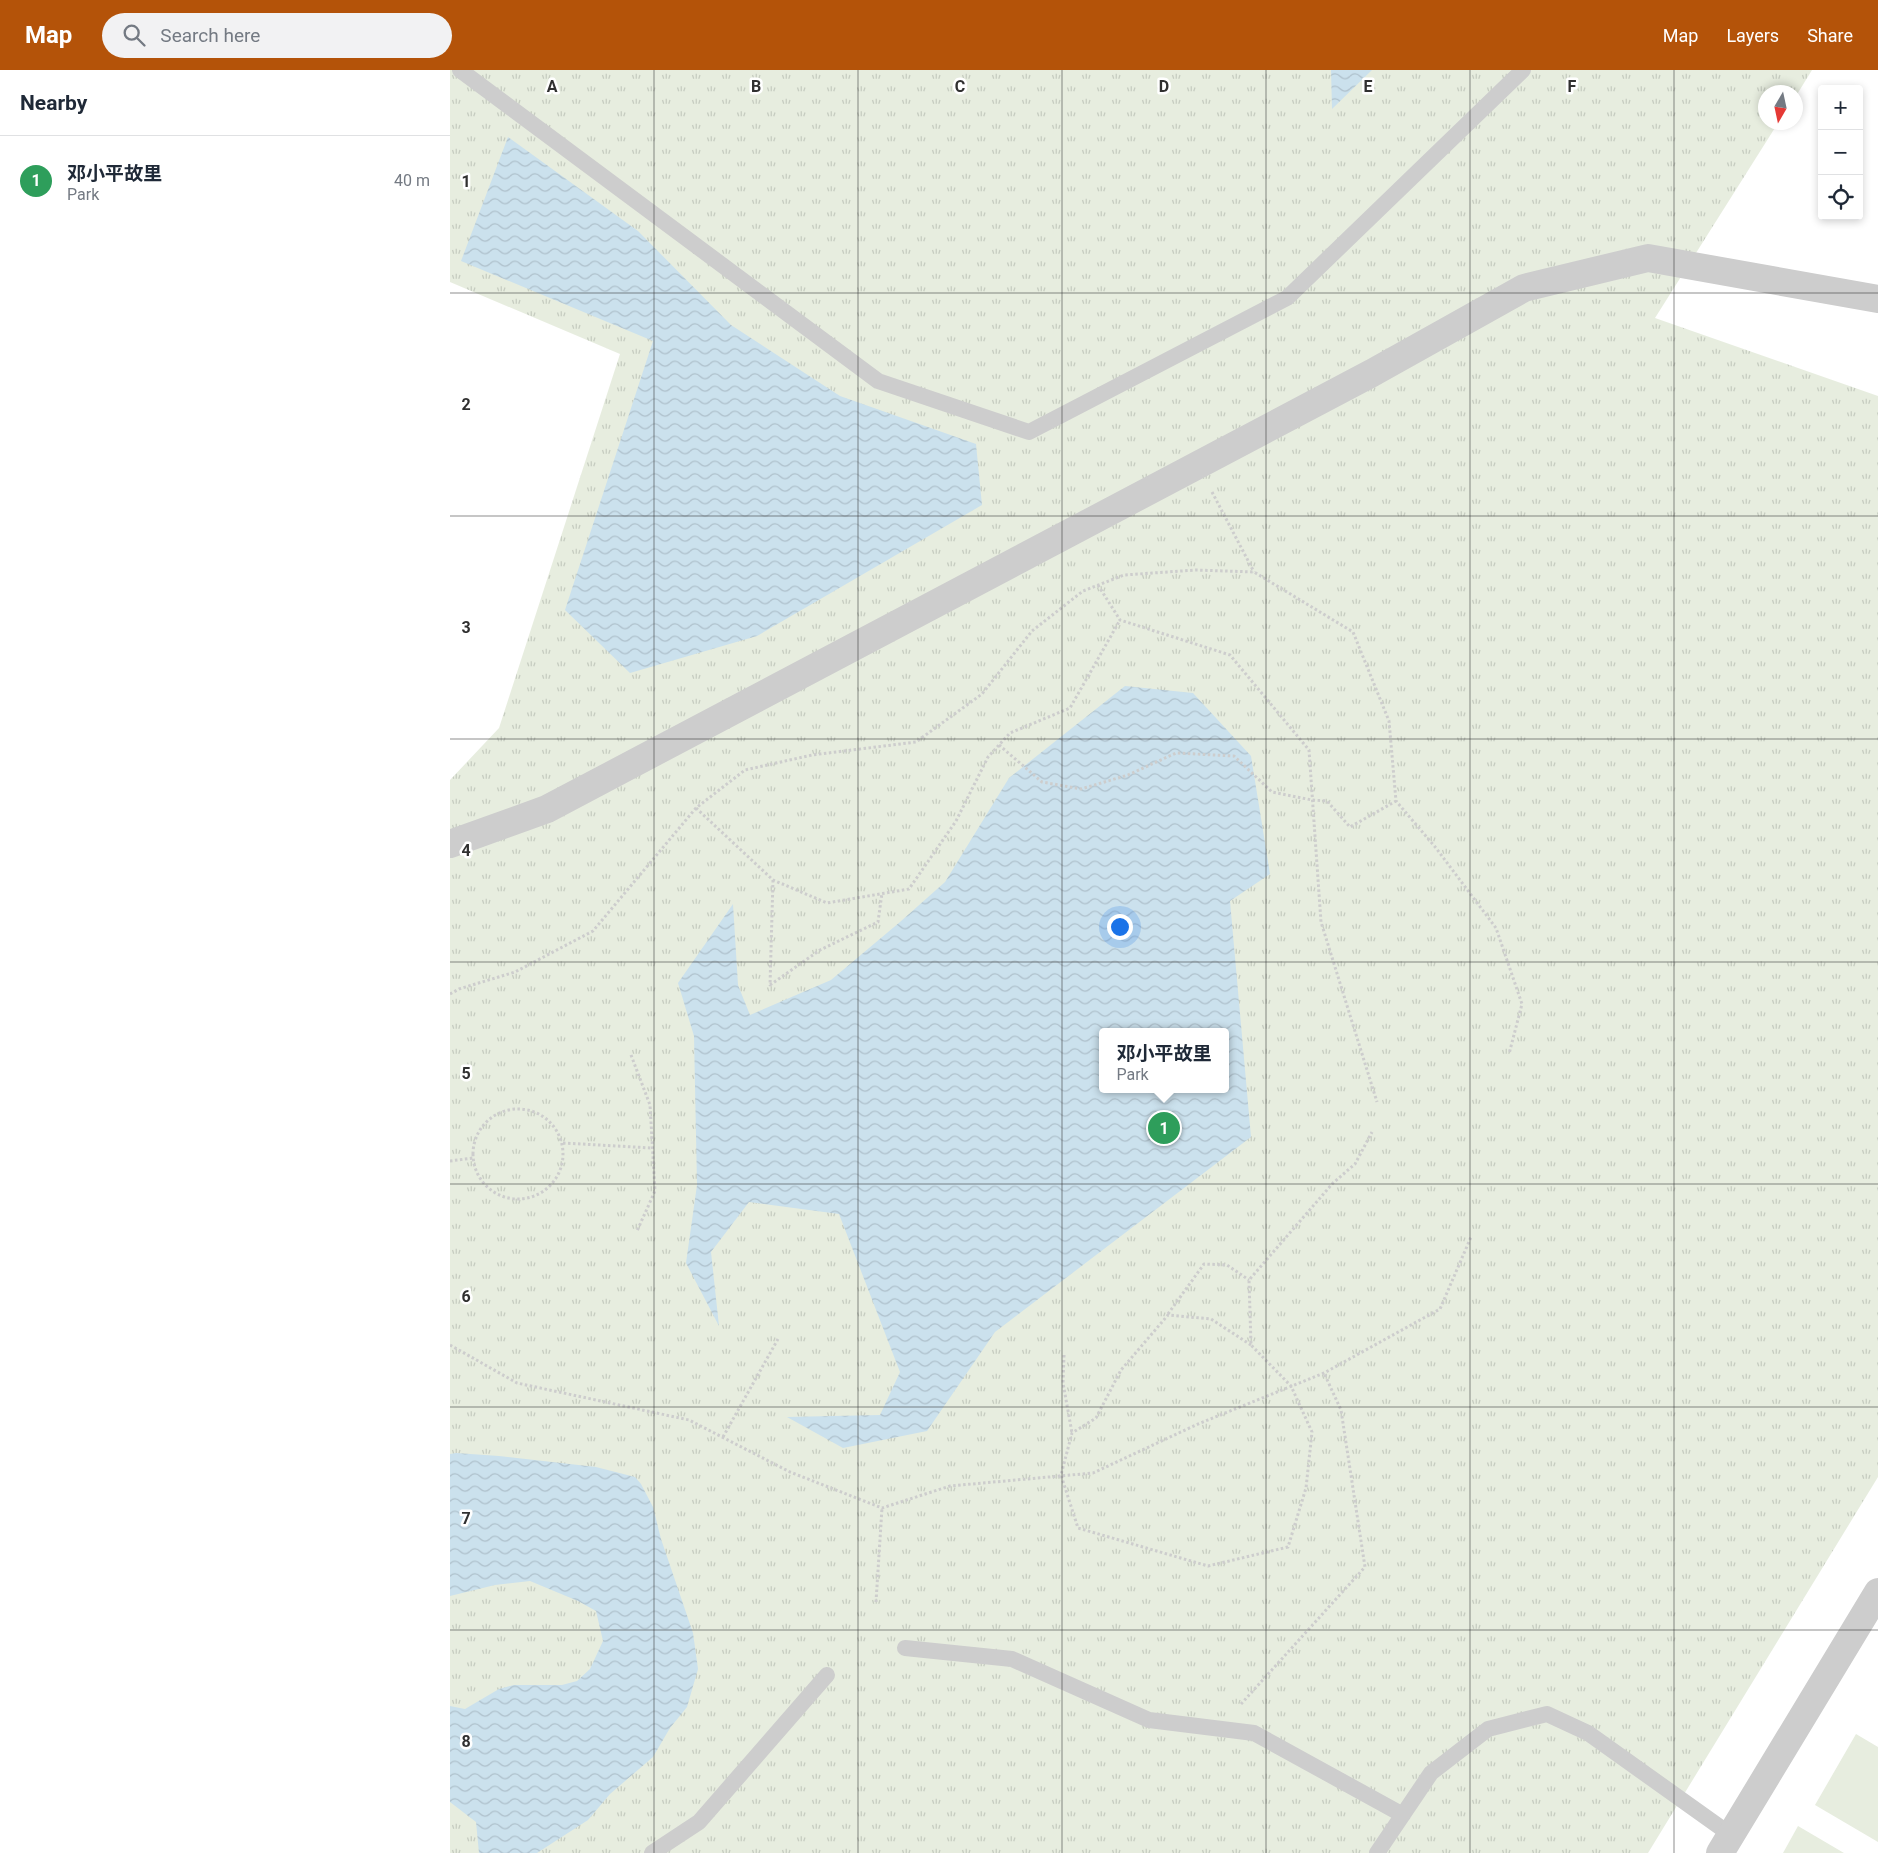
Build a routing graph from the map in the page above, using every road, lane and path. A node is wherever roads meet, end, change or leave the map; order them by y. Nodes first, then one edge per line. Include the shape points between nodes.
1 (460, 70) edge
2 (1523, 70) edge
3 (1878, 299) edge
4 (1198, 465) junction
5 (1254, 572) junction
6 (1098, 586) junction
7 (1120, 620) junction
8 (999, 745) junction
9 (1312, 800) junction
10 (1396, 801) junction
11 (696, 808) junction
12 (450, 844) edge
13 (773, 880) junction
14 (882, 893) junction
15 (450, 994) edge
16 (1509, 1054) dead end
17 (631, 1055) dead end
18 (1377, 1102) dead end
19 (1372, 1132) dead end
20 (563, 1143) junction
21 (652, 1148) junction
22 (473, 1158) junction
23 (450, 1162) edge
24 (637, 1231) dead end
25 (1471, 1237) dead end
26 (1249, 1280) junction
27 (1168, 1315) junction
28 (778, 1339) dead end
29 (1251, 1344) junction
30 (450, 1345) edge
31 (1064, 1355) dead end
32 (1324, 1373) junction
33 (1291, 1386) junction
34 (1072, 1433) junction
35 (723, 1437) junction
36 (1060, 1475) junction
37 (882, 1508) junction
38 (1878, 1592) edge
39 (876, 1602) dead end
40 (905, 1648) dead end
41 (827, 1675) dead end
42 (1219, 1728) junction
43 (1403, 1815) junction
44 (1726, 1844) edge
45 (652, 1853) edge
46 (1377, 1853) edge

1 - 2 lane via 878,381 1029,432 1286,298
3 - 4 street via 1648,258 1524,288
4 - 5 path
4 - 12 street via 547,809
5 - 6 path via 1196,570 1124,575
5 - 10 path via 1353,632 1389,721
6 - 7 path
6 - 11 path via 1083,591 1032,631 982,694 916,742 812,755 745,770
7 - 8 path via 1070,708 1010,733
7 - 9 path via 1230,655 1309,750
8 - 9 path via 1042,782 1081,789 1128,775 1176,753 1234,756 1272,792
8 - 14 path via 988,757 956,821 909,889
9 - 10 path via 1327,801 1350,826
9 - 18 path via 1321,922
10 - 16 path via 1496,928 1522,1004
11 - 13 path
11 - 15 path via 592,931 515,972
13 - 14 path via 826,903
13 - 14 path via 770,985 820,950 878,922
17 - 21 path via 650,1105
19 - 26 path via 1355,1164 1333,1184
20 - 21 path
20 - 22 path via 557,1129 533,1111 503,1111 480,1130 474,1143
20 - 22 path via 560,1173 540,1194 526,1199 511,1199 485,1185
21 - 24 path via 655,1192
22 - 23 path
25 - 32 path via 1440,1309
26 - 27 path via 1226,1265 1204,1264
26 - 29 path
27 - 29 path via 1211,1319
27 - 34 path via 1121,1370 1096,1418
28 - 35 path
29 - 33 path
30 - 35 path via 517,1383 689,1420
31 - 34 path via 1063,1383
32 - 33 path
32 - 42 path via 1341,1410 1365,1567
33 - 36 path via 1198,1424 1093,1473
33 - 36 path via 1312,1432 1306,1488 1288,1547 1208,1566 1078,1528
34 - 36 path
35 - 37 path via 790,1472
36 - 37 path via 950,1486
37 - 39 path
38 - 44 street
40 - 42 lane via 1012,1659 1149,1720
41 - 45 lane via 699,1822
42 - 43 lane via 1254,1732
43 - 44 lane via 1431,1774 1488,1729 1547,1714 1588,1733
43 - 46 lane

